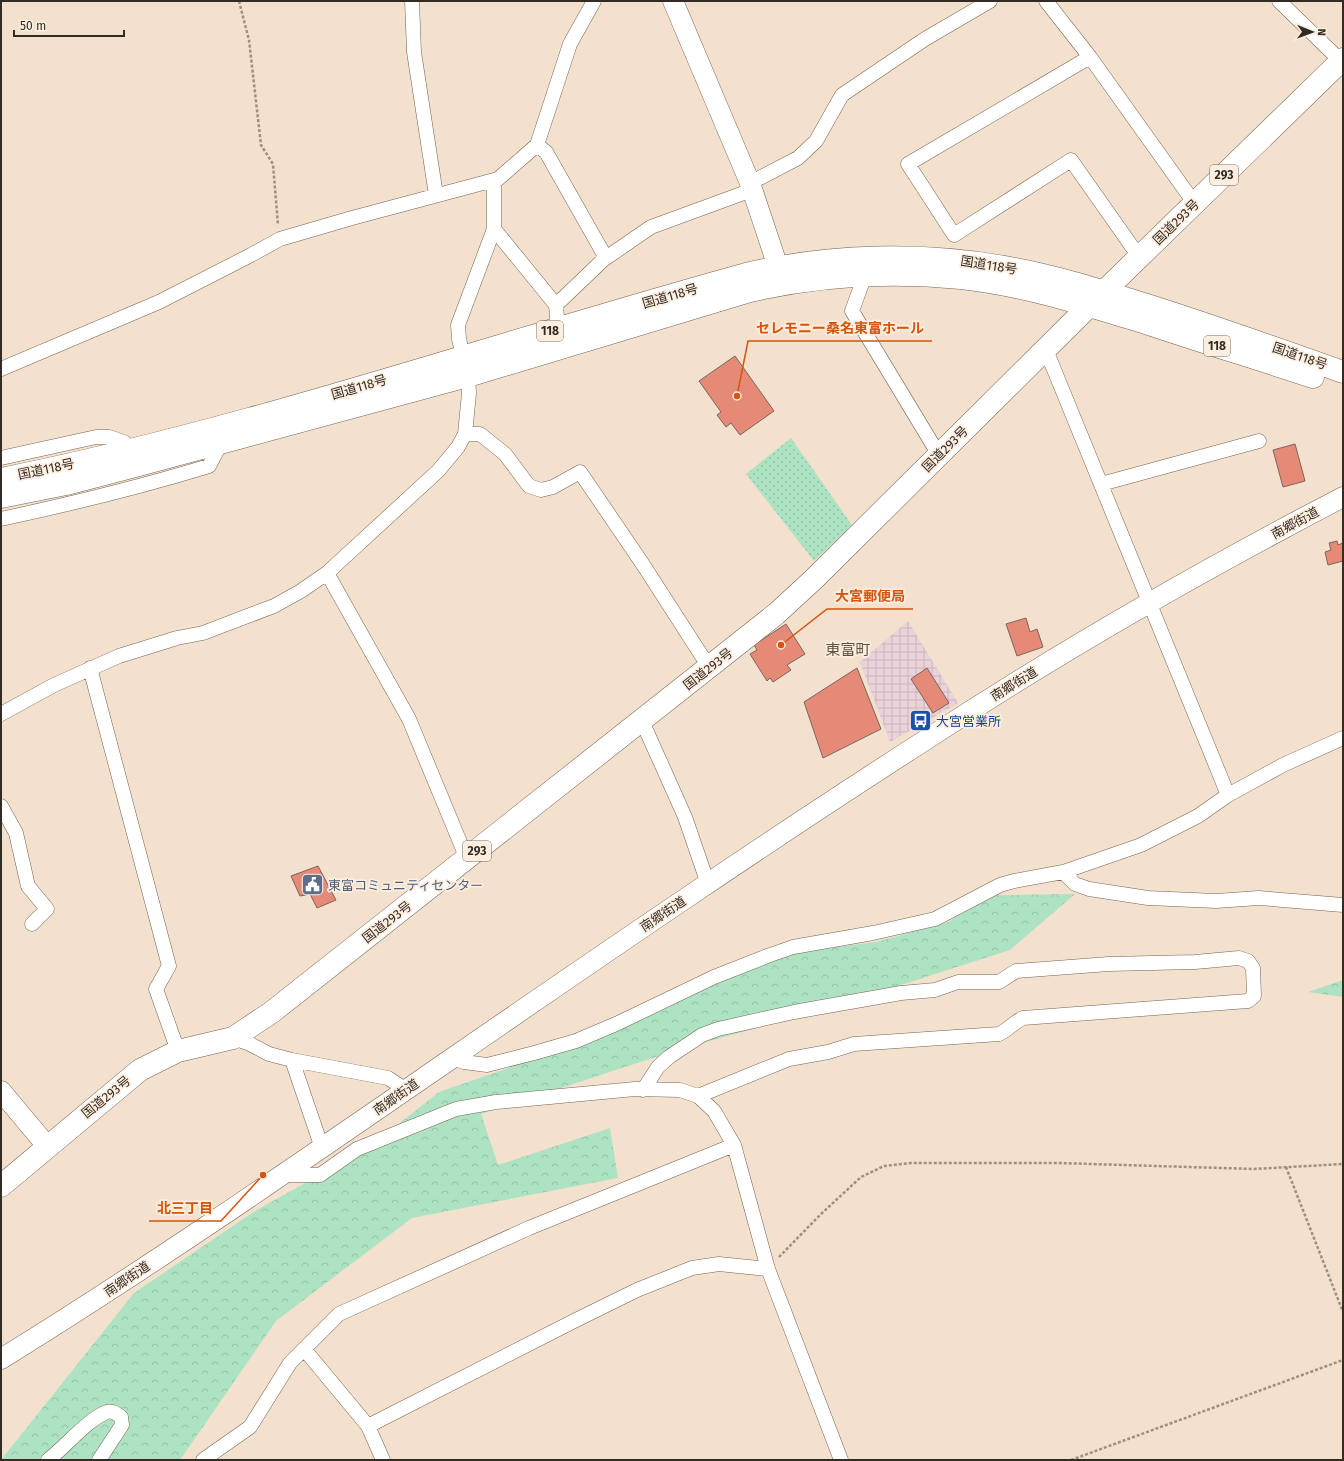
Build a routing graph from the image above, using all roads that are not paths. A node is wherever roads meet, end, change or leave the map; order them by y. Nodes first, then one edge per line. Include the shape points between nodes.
1 (412, 1) edge
2 (594, 1) edge
3 (673, 1) edge
4 (990, 1) edge
5 (1046, 1) edge
6 (1279, 1) edge
7 (1090, 57) junction
8 (1342, 60) edge
9 (537, 145) junction
10 (494, 180) junction
11 (751, 186) junction
12 (436, 196) junction
13 (1195, 204) junction
14 (494, 229) junction
15 (606, 258) junction
16 (1140, 258) junction
17 (781, 275) junction
18 (865, 275) junction
19 (1098, 299) junction
20 (556, 305) junction
21 (558, 329) junction
22 (1046, 350) junction
23 (465, 367) junction
24 (1, 369) edge
25 (1343, 372) edge
26 (1343, 386) edge
27 (465, 434) junction
28 (1260, 441) dead end
29 (221, 443) junction
30 (129, 450) junction
31 (939, 455) junction
32 (1, 458) edge
33 (1, 479) edge
34 (1101, 484) junction
35 (1, 497) edge
36 (1343, 498) edge
37 (1, 519) edge
38 (327, 572) junction
39 (1149, 603) junction
40 (90, 668) junction
41 (709, 668) junction
42 (1, 714) edge
43 (642, 721) junction
44 (1343, 738) edge
45 (1228, 794) junction
46 (1, 806) edge
47 (467, 859) junction
48 (1062, 872) junction
49 (708, 884) junction
50 (1343, 904) edge
51 (32, 924) dead end
52 (233, 1038) junction
53 (178, 1051) junction
54 (452, 1058) junction
55 (292, 1060) junction
56 (406, 1090) junction
57 (643, 1090) junction
58 (1, 1091) edge
59 (698, 1096) junction
60 (734, 1145) junction
61 (47, 1146) junction
62 (322, 1148) junction
63 (282, 1175) junction
64 (1, 1186) edge
65 (768, 1269) junction
66 (304, 1349) junction
67 (1, 1360) edge
68 (368, 1426) junction
69 (48, 1460) edge
70 (99, 1460) edge
71 (203, 1460) edge
72 (383, 1460) edge
73 (841, 1460) edge

1 - 12 street via 414,52
2 - 9 street via 570,44
3 - 11 street
4 - 11 street via 926,39 842,95 816,141 798,158
5 - 7 street
6 - 8 street
7 - 13 street
7 - 16 street via 908,164 954,235 1071,160
8 - 13 highway, 国道293号 / 293
9 - 10 street
9 - 15 street via 546,152
10 - 12 street
10 - 14 street
11 - 15 street via 651,227
11 - 17 street
12 - 24 street via 280,239 159,302
13 - 16 highway, 国道293号 / 293
14 - 20 street
14 - 23 street via 458,325
15 - 20 street
16 - 19 highway, 国道293号 / 293
17 - 18 highway, 国道118号 / 118
17 - 19 highway, 国道118号 / 118 via 866,258 961,260 1045,275
17 - 21 highway, 国道118号 / 118 via 689,290
17 - 23 highway, 国道118号 / 118 via 694,307
18 - 19 highway, 国道118号 / 118 via 960,278
18 - 31 street via 852,311
19 - 22 highway, 国道293号 / 293
19 - 25 highway, 国道118号 / 118 via 1207,324
19 - 26 highway, 国道118号 / 118
20 - 21 street
21 - 23 highway, 国道118号 / 118
22 - 31 highway, 国道293号 / 293
22 - 34 street
23 - 27 street via 469,394
23 - 29 highway, 国道118号 / 118
23 - 30 highway, 国道118号 / 118
27 - 38 street via 458,447 438,471
27 - 41 street via 480,434 505,454 529,486 541,490 553,487 580,472
28 - 34 street
29 - 35 highway, 国道118号 / 118 via 66,484
29 - 37 street via 209,466 138,488
30 - 32 street via 124,442 110,437 96,437
30 - 33 highway, 国道118号 / 118
31 - 41 highway, 国道293号 / 293 via 814,579 776,614
34 - 39 street
36 - 39 street, 南郷街道
38 - 40 street via 274,606 203,634 177,638 139,649
38 - 47 street via 409,719
39 - 45 street
39 - 49 street, 南郷街道 via 930,736
40 - 42 street
40 - 53 street via 169,966 156,989
41 - 43 highway, 国道293号 / 293
43 - 47 highway, 国道293号 / 293
43 - 49 street via 685,817
44 - 45 street
45 - 48 street via 1198,816 1141,844
46 - 51 street via 16,833 28,886 47,909
47 - 52 highway, 国道293号 / 293 via 272,1012
48 - 50 street via 1076,884 1089,889 1148,898 1258,898
48 - 54 street via 1000,885 951,912 918,924 793,947 714,977 576,1041 487,1065
49 - 54 street, 南郷街道
52 - 53 highway, 国道293号 / 293
52 - 55 street via 269,1054
53 - 61 highway, 国道293号 / 293 via 140,1070
54 - 56 street, 南郷街道
55 - 56 street via 388,1078
55 - 62 street
56 - 62 street, 南郷街道
57 - 59 street via 680,1090
57 - 59 street via 658,1067 669,1056 702,1036 718,1029 794,1012 901,993 935,990 958,982 999,982 1016,971 1239,958 1248,961 1253,968 1254,996 1248,1001 1023,1018 998,1034 854,1044 789,1059
57 - 63 street via 496,1102 456,1109 357,1149 320,1175
58 - 61 street
59 - 60 street via 714,1111
60 - 65 street
60 - 66 street via 529,1228 339,1314
61 - 64 highway, 国道293号 / 293
62 - 63 street, 南郷街道
63 - 67 street, 南郷街道 via 73,1315
65 - 68 street via 719,1264 692,1268 637,1290
65 - 73 street
66 - 68 street
66 - 71 street via 290,1363 250,1427
68 - 72 street
69 - 70 street via 91,1422 108,1411 114,1412 121,1417 122,1425

